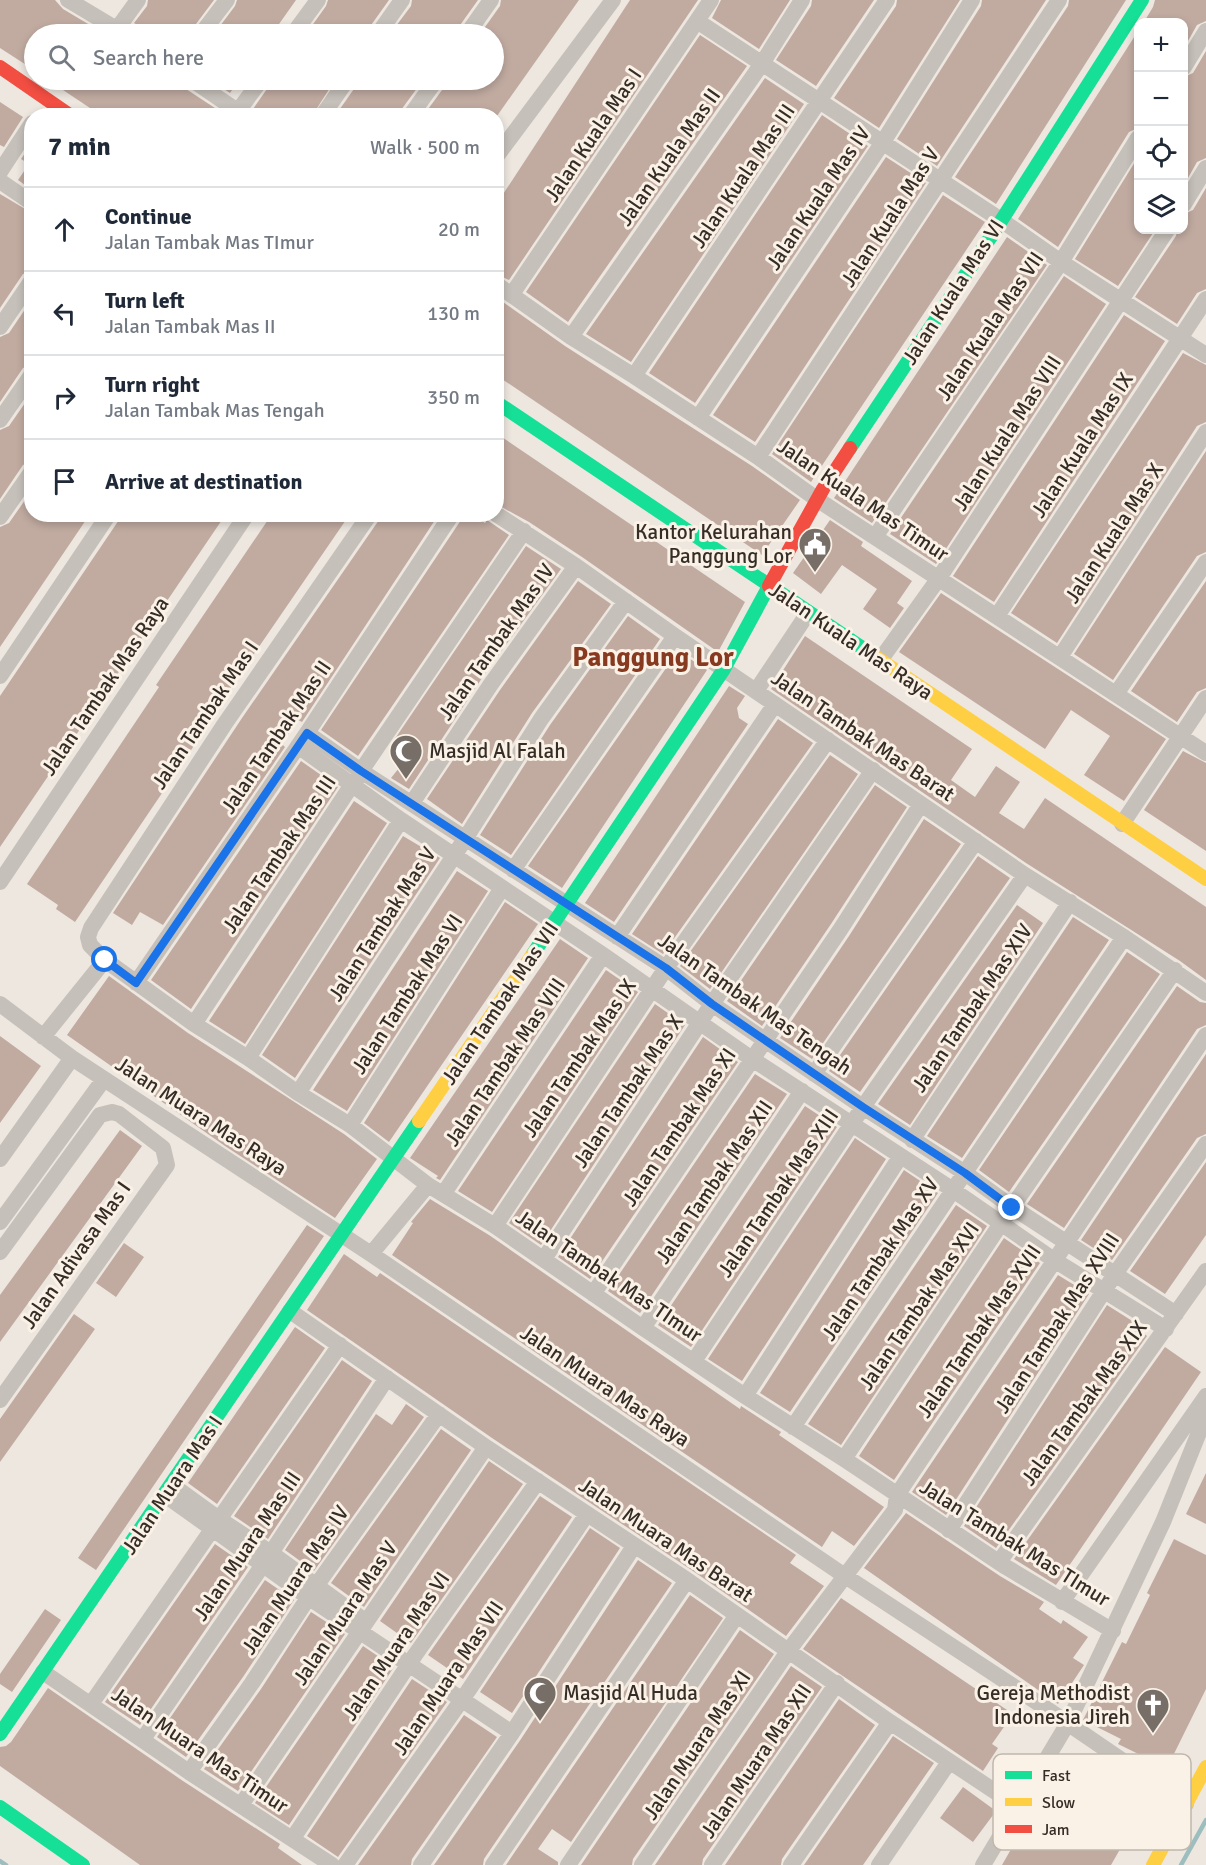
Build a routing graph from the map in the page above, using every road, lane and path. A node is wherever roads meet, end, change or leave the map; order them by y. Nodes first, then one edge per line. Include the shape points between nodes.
1 (68, 0) edge
2 (138, 0) edge
3 (226, 0) edge
4 (318, 0) edge
5 (402, 0) edge
6 (491, 0) edge
7 (613, 0) edge
8 (711, 0) edge
9 (802, 0) edge
10 (887, 0) edge
11 (972, 0) edge
12 (1059, 0) edge
13 (1142, 0) edge
14 (698, 21) junction
15 (108, 24) edge
16 (125, 24) edge
17 (208, 24) edge
18 (300, 24) edge
19 (385, 24) edge
20 (474, 24) edge
21 (1206, 31) edge
22 (1188, 60) edge
23 (763, 62) junction
24 (0, 67) edge
25 (24, 84) edge
26 (33, 90) edge
27 (207, 90) edge
28 (255, 90) edge
29 (340, 90) edge
30 (429, 90) edge
31 (46, 99) junction
32 (820, 100) junction
33 (41, 108) edge
34 (59, 108) edge
35 (234, 108) edge
36 (245, 108) edge
37 (328, 108) edge
38 (416, 108) edge
39 (24, 135) edge
40 (883, 142) junction
41 (1134, 144) edge
42 (504, 146) edge
43 (1206, 168) edge
44 (0, 172) edge
45 (0, 181) edge
46 (941, 181) junction
47 (1188, 197) edge
48 (24, 198) edge
49 (1001, 220) junction
50 (1164, 234) edge
51 (1061, 262) junction
52 (504, 289) edge
53 (24, 292) edge
54 (512, 294) junction
55 (1206, 299) edge
56 (1122, 301) junction
57 (0, 327) edge
58 (571, 338) junction
59 (1180, 338) junction
60 (1206, 355) edge
61 (634, 376) junction
62 (24, 386) edge
63 (504, 407) edge
64 (698, 418) junction
65 (0, 420) edge
66 (1206, 432) edge
67 (758, 457) junction
68 (24, 482) edge
69 (818, 500) junction
70 (0, 517) edge
71 (504, 519) edge
72 (104, 522) edge
73 (242, 522) edge
74 (364, 522) edge
75 (447, 522) edge
76 (524, 531) junction
77 (875, 537) junction
78 (1206, 562) edge
79 (576, 566) junction
80 (939, 578) junction
81 (769, 586) junction
82 (626, 600) junction
83 (808, 613) junction
84 (996, 616) junction
85 (675, 636) junction
86 (1060, 657) junction
87 (881, 659) junction
88 (724, 669) junction
89 (0, 676) edge
90 (756, 691) junction
91 (1116, 694) junction
92 (1206, 698) edge
93 (775, 704) junction
94 (1180, 736) junction
95 (302, 739) junction
96 (828, 740) junction
97 (1206, 753) edge
98 (873, 770) junction
99 (361, 771) junction
100 (352, 786) junction
101 (412, 803) junction
102 (921, 804) junction
103 (401, 820) junction
104 (1122, 824) junction
105 (465, 839) junction
106 (976, 841) junction
107 (455, 854) junction
108 (513, 870) junction
109 (1026, 875) junction
110 (1206, 879) edge
111 (0, 882) edge
112 (502, 888) junction
113 (1070, 902) junction
114 (567, 905) junction
115 (554, 923) junction
116 (617, 937) junction
117 (1124, 937) junction
118 (90, 945) joint
119 (603, 955) junction
120 (105, 960) junction
121 (666, 968) junction
122 (1175, 970) junction
123 (136, 983) junction
124 (652, 989) junction
125 (1206, 993) edge
126 (0, 1004) edge
127 (712, 1004) junction
128 (700, 1022) junction
129 (194, 1024) junction
130 (1206, 1035) edge
131 (43, 1037) junction
132 (765, 1040) junction
133 (72, 1058) junction
134 (248, 1058) junction
135 (752, 1059) junction
136 (814, 1074) junction
137 (104, 1079) junction
138 (802, 1091) junction
139 (298, 1093) junction
140 (863, 1107) junction
141 (852, 1124) junction
142 (350, 1125) junction
143 (912, 1140) junction
144 (1206, 1144) edge
145 (900, 1157) junction
146 (394, 1158) junction
147 (0, 1159) edge
148 (965, 1173) junction
149 (428, 1185) junction
150 (953, 1191) junction
151 (444, 1193) junction
152 (1012, 1208) junction
153 (0, 1222) edge
154 (1001, 1223) junction
155 (495, 1226) junction
156 (341, 1235) junction
157 (1065, 1243) junction
158 (0, 1252) edge
159 (371, 1254) junction
160 (544, 1259) junction
161 (1054, 1260) junction
162 (1206, 1271) edge
163 (1115, 1274) junction
164 (1104, 1290) junction
165 (593, 1294) junction
166 (290, 1311) junction
167 (1176, 1314) junction
168 (643, 1328) junction
169 (1166, 1329) junction
170 (340, 1345) junction
171 (694, 1360) junction
172 (387, 1378) junction
173 (745, 1396) junction
174 (1206, 1396) edge
175 (0, 1400) edge
176 (439, 1414) junction
177 (1206, 1415) edge
178 (793, 1427) junction
179 (486, 1446) junction
180 (844, 1459) junction
181 (538, 1480) junction
182 (168, 1490) junction
183 (897, 1495) junction
184 (587, 1514) junction
185 (216, 1524) junction
186 (949, 1530) junction
187 (634, 1546) junction
188 (267, 1559) junction
189 (999, 1562) junction
190 (845, 1576) junction
191 (687, 1580) junction
192 (312, 1591) junction
193 (1062, 1602) junction
194 (737, 1615) junction
195 (363, 1626) junction
196 (1113, 1631) junction
197 (789, 1650) junction
198 (412, 1660) junction
199 (43, 1672) junction
200 (837, 1683) junction
201 (465, 1695) junction
202 (91, 1704) junction
203 (890, 1722) junction
204 (1068, 1723) junction
205 (514, 1729) junction
206 (0, 1734) edge
207 (143, 1739) junction
208 (1049, 1754) edge
209 (1113, 1754) edge
210 (949, 1762) junction
211 (1206, 1767) edge
212 (189, 1772) junction
213 (993, 1790) edge
214 (1191, 1795) edge
215 (241, 1805) junction
216 (0, 1807) edge
217 (293, 1838) junction
218 (993, 1848) edge
219 (1161, 1850) edge
220 (83, 1865) edge
221 (332, 1865) edge
222 (345, 1865) edge
223 (421, 1865) edge
224 (493, 1865) edge
225 (568, 1865) edge
226 (642, 1865) edge
227 (712, 1865) edge
228 (791, 1865) edge
229 (879, 1865) edge
230 (983, 1865) edge
231 (1153, 1865) edge

1 - 15 street
2 - 16 street
3 - 17 street
4 - 18 street
5 - 19 street
6 - 20 street
7 - 42 street
8 - 14 street, Jalan Kuala Mas I
9 - 23 street, Jalan Kuala Mas II
10 - 32 street, Jalan Kuala Mas III
11 - 40 street, Jalan Kuala Mas IV
12 - 46 street, Jalan Kuala Mas V
13 - 49 street, Jalan Kuala Mas VI
14 - 23 street
14 - 54 street, Jalan Kuala Mas I
21 - 22 street
23 - 32 street
23 - 58 street, Jalan Kuala Mas II
24 - 25 street
26 - 31 street
27 - 35 street
28 - 36 street
29 - 37 street
30 - 38 street
31 - 33 street
31 - 34 street
32 - 40 street
32 - 61 street, Jalan Kuala Mas III
39 - 44 street
40 - 46 street
40 - 64 street, Jalan Kuala Mas IV
41 - 51 street, Jalan Kuala Mas VII
43 - 47 street
45 - 48 street
46 - 49 street
46 - 67 street, Jalan Kuala Mas V
49 - 51 street
49 - 69 street, Jalan Kuala Mas VI
50 - 56 street, Jalan Kuala Mas VIII
51 - 56 street
51 - 77 street, Jalan Kuala Mas VII
52 - 54 street, Jalan Kuala Mas Timur
53 - 57 street
54 - 58 street, Jalan Kuala Mas Timur
55 - 59 street, Jalan Kuala Mas IX
56 - 59 street
56 - 80 street, Jalan Kuala Mas VIII
58 - 61 street, Jalan Kuala Mas Timur
59 - 60 street
59 - 84 street, Jalan Kuala Mas IX
61 - 64 street, Jalan Kuala Mas Timur
62 - 65 street
63 - 81 street, Jalan Kuala Mas Raya
64 - 67 street, Jalan Kuala Mas Timur
66 - 86 street, Jalan Kuala Mas X
67 - 69 street, Jalan Kuala Mas Timur
68 - 70 street
69 - 77 street, Jalan Kuala Mas Timur
69 - 81 street, Jalan Kuala Mas VI
71 - 76 street, Jalan Tambak Mas Barat
72 - 89 street
73 - 111 street, Jalan Tambak Mas Raya
74 - 118 street, Jalan Tambak Mas I via 224,725 91,928
75 - 95 street, Jalan Tambak Mas II
76 - 79 street, Jalan Tambak Mas Barat
76 - 99 street, Jalan Tambak Mas III
77 - 80 street, Jalan Kuala Mas Timur
78 - 91 street
79 - 82 street, Jalan Tambak Mas Barat
79 - 101 street, Jalan Tambak Mas IV
80 - 84 street, Jalan Kuala Mas Timur
80 - 87 street, Jalan Kuala Mas VIII
81 - 83 street, Jalan Kuala Mas Raya
81 - 88 street, Jalan Tambak Mas VII
82 - 85 street, Jalan Tambak Mas Barat
82 - 105 street, Jalan Tambak Mas V via 541,719
83 - 87 street, Jalan Kuala Mas Raya
83 - 90 street
84 - 86 street, Jalan Kuala Mas Timur
85 - 88 street, Jalan Tambak Mas Barat
85 - 108 street
86 - 91 street, Jalan Kuala Mas Timur
87 - 104 street, Jalan Kuala Mas Raya
88 - 90 street, Jalan Tambak Mas Barat
88 - 114 street, Jalan Tambak Mas VII
90 - 93 street, Jalan Tambak Mas Barat
91 - 94 street, Jalan Kuala Mas Timur
92 - 94 street
93 - 96 street, Jalan Tambak Mas Barat
93 - 116 street
94 - 97 street, Jalan Kuala Mas Timur
94 - 104 street
95 - 99 street, Jalan Tambak Mas Tengah
95 - 100 street, Jalan Tambak Mas Tengah
95 - 123 street, Jalan Tambak Mas II
96 - 98 street, Jalan Tambak Mas Barat
96 - 121 street, Jalan Tambak Mas IX
98 - 102 street, Jalan Tambak Mas Barat
98 - 127 street, Jalan Tambak Mas X
99 - 100 street, Jalan Tambak Mas III
99 - 101 street, Jalan Tambak Mas Tengah
100 - 103 street, Jalan Tambak Mas Tengah
100 - 129 street, Jalan Tambak Mas III
101 - 105 street, Jalan Tambak Mas Tengah
102 - 106 street, Jalan Tambak Mas Barat
102 - 132 street, Jalan Tambak Mas XI
103 - 107 street, Jalan Tambak Mas Tengah
103 - 134 street
104 - 110 street, Jalan Kuala Mas Raya
105 - 107 street, Jalan Tambak Mas V
105 - 108 street, Jalan Tambak Mas Tengah
106 - 109 street, Jalan Tambak Mas Barat
106 - 136 street
107 - 112 street, Jalan Tambak Mas Tengah
107 - 139 street, Jalan Tambak Mas V
108 - 114 street, Jalan Tambak Mas Tengah
109 - 113 street, Jalan Tambak Mas Barat
109 - 140 street, Jalan Tambak Mas XIII
112 - 115 street, Jalan Tambak Mas Tengah
112 - 142 street, Jalan Tambak Mas VI
113 - 117 street, Jalan Tambak Mas Barat
113 - 143 street, Jalan Tambak Mas XIV
114 - 115 street, Jalan Tambak Mas VII
114 - 116 street, Jalan Tambak Mas Tengah
115 - 119 street, Jalan Tambak Mas Tengah
115 - 146 street, Jalan Tambak Mas VII
116 - 121 street, Jalan Tambak Mas Tengah
117 - 122 street, Jalan Tambak Mas Barat
117 - 148 street, Jalan Tambak Mas XV
118 - 120 street, Jalan Tambak Mas TImur
119 - 124 street, Jalan Tambak Mas Tengah
119 - 151 street, Jalan Tambak Mas VIII
120 - 123 street, Jalan Tambak Mas TImur
120 - 131 street
121 - 124 street, Jalan Tambak Mas IX
121 - 127 street, Jalan Tambak Mas Tengah
122 - 125 street, Jalan Tambak Mas Barat
122 - 152 street, Jalan Tambak Mas XVI
123 - 129 street, Jalan Tambak Mas TImur
124 - 128 street, Jalan Tambak Mas Tengah
124 - 155 street, Jalan Tambak Mas IX
126 - 131 street, Jalan Muara Mas Raya
127 - 128 street, Jalan Tambak Mas X
127 - 132 street, Jalan Tambak Mas Tengah
128 - 135 street, Jalan Tambak Mas Tengah
128 - 160 street, Jalan Tambak Mas X
129 - 134 street, Jalan Tambak Mas TImur
130 - 157 street, Jalan Tambak Mas XVII
131 - 133 street, Jalan Muara Mas Raya
132 - 135 street, Jalan Tambak Mas XI
132 - 136 street, Jalan Tambak Mas Tengah
133 - 137 street, Jalan Muara Mas Raya
133 - 147 street
134 - 139 street, Jalan Tambak Mas TImur
135 - 138 street, Jalan Tambak Mas Tengah
135 - 165 street, Jalan Tambak Mas XI
136 - 140 street, Jalan Tambak Mas Tengah
137 - 153 street
137 - 156 street, Jalan Muara Mas Raya
138 - 141 street, Jalan Tambak Mas Tengah
138 - 168 street, Jalan Tambak Mas XII
139 - 142 street, Jalan Tambak Mas TImur
140 - 141 street, Jalan Tambak Mas XIII
140 - 143 street, Jalan Tambak Mas Tengah
141 - 145 street, Jalan Tambak Mas Tengah
141 - 171 street, Jalan Tambak Mas XIII
142 - 146 street, Jalan Tambak Mas TImur
143 - 148 street, Jalan Tambak Mas Tengah
144 - 163 street, Jalan Tambak Mas XVIII
145 - 150 street, Jalan Tambak Mas Tengah
145 - 173 street
146 - 149 street, Jalan Tambak Mas TImur
146 - 156 street, Jalan Tambak Mas VII
148 - 150 street, Jalan Tambak Mas XV
148 - 152 street, Jalan Tambak Mas Tengah
149 - 151 street, Jalan Tambak Mas TImur
149 - 159 street
150 - 154 street, Jalan Tambak Mas Tengah
150 - 178 street, Jalan Tambak Mas XV
151 - 155 street, Jalan Tambak Mas TImur
152 - 154 street, Jalan Tambak Mas XVI
152 - 157 street, Jalan Tambak Mas Tengah
154 - 161 street, Jalan Tambak Mas Tengah
154 - 180 street, Jalan Tambak Mas XVI
155 - 160 street, Jalan Tambak Mas TImur
156 - 159 street, Jalan Muara Mas Raya
156 - 166 street, Jalan Muara Mas I
157 - 161 street, Jalan Tambak Mas XVII
157 - 163 street, Jalan Tambak Mas Tengah
158 - 175 street, Jalan Adivasa Mas I via 100,1115 112,1112 126,1118 163,1148 167,1165
159 - 190 street, Jalan Muara Mas Raya
160 - 165 street, Jalan Tambak Mas TImur
161 - 164 street, Jalan Tambak Mas Tengah
161 - 183 street, Jalan Tambak Mas XVII
162 - 167 street, Jalan Tambak Mas XIX
163 - 164 street, Jalan Tambak Mas XVIII
163 - 167 street, Jalan Tambak Mas Tengah
164 - 169 street, Jalan Tambak Mas Tengah
164 - 186 street, Jalan Tambak Mas XVIII
165 - 168 street, Jalan Tambak Mas TImur
166 - 170 street, Jalan Muara Mas Barat
166 - 182 street, Jalan Muara Mas I
167 - 169 street, Jalan Tambak Mas XIX
168 - 171 street, Jalan Tambak Mas TImur
169 - 189 street, Jalan Tambak Mas XIX
170 - 172 street, Jalan Muara Mas Barat
170 - 185 street
171 - 173 street, Jalan Tambak Mas TImur
172 - 176 street, Jalan Muara Mas Barat
172 - 188 street, Jalan Muara Mas III
173 - 178 street, Jalan Tambak Mas TImur
174 - 193 street
176 - 179 street, Jalan Muara Mas Barat
176 - 192 street, Jalan Muara Mas IV
177 - 196 street
178 - 180 street, Jalan Tambak Mas TImur
179 - 181 street, Jalan Muara Mas Barat
179 - 195 street, Jalan Muara Mas V
180 - 183 street, Jalan Tambak Mas TImur
181 - 184 street, Jalan Muara Mas Barat
181 - 198 street, Jalan Muara Mas VI
182 - 185 street
182 - 199 street, Jalan Muara Mas I
183 - 186 street, Jalan Tambak Mas TImur
183 - 190 street, Jalan Tambak Mas XVII via 895,1510
184 - 187 street, Jalan Muara Mas Barat
184 - 201 street, Jalan Muara Mas VII
185 - 188 street
185 - 202 street
186 - 189 street, Jalan Tambak Mas TImur
187 - 191 street, Jalan Muara Mas Barat
187 - 205 street
188 - 192 street
188 - 207 street, Jalan Muara Mas III
189 - 193 street, Jalan Tambak Mas TImur
190 - 197 street, Jalan Tambak Mas XVII
190 - 204 street, Jalan Muara Mas Raya
191 - 194 street, Jalan Muara Mas Barat
191 - 224 street
192 - 195 street
192 - 212 street, Jalan Muara Mas IV
193 - 196 street, Jalan Tambak Mas TImur
194 - 197 street, Jalan Muara Mas Barat
194 - 225 street
195 - 198 street
195 - 215 street, Jalan Muara Mas V
196 - 204 street
197 - 200 street, Jalan Muara Mas Barat
197 - 226 street, Jalan Muara Mas XI
198 - 201 street
198 - 217 street, Jalan Muara Mas VI
199 - 202 street, Jalan Muara Mas Timur
199 - 206 street, Jalan Muara Mas I
200 - 203 street, Jalan Muara Mas Barat
200 - 227 street, Jalan Muara Mas XII
201 - 205 street
201 - 222 street, Jalan Muara Mas VII
202 - 207 street, Jalan Muara Mas Timur
203 - 210 street, Jalan Muara Mas Barat
203 - 228 street
204 - 208 street
204 - 209 street, Jalan Muara Mas Raya
205 - 223 street
207 - 212 street, Jalan Muara Mas Timur
210 - 213 street, Jalan Muara Mas Barat
210 - 229 street
211 - 214 street
212 - 215 street, Jalan Muara Mas Timur
215 - 217 street, Jalan Muara Mas Timur
216 - 220 street
217 - 221 street, Jalan Muara Mas Timur
218 - 230 street
219 - 231 street

